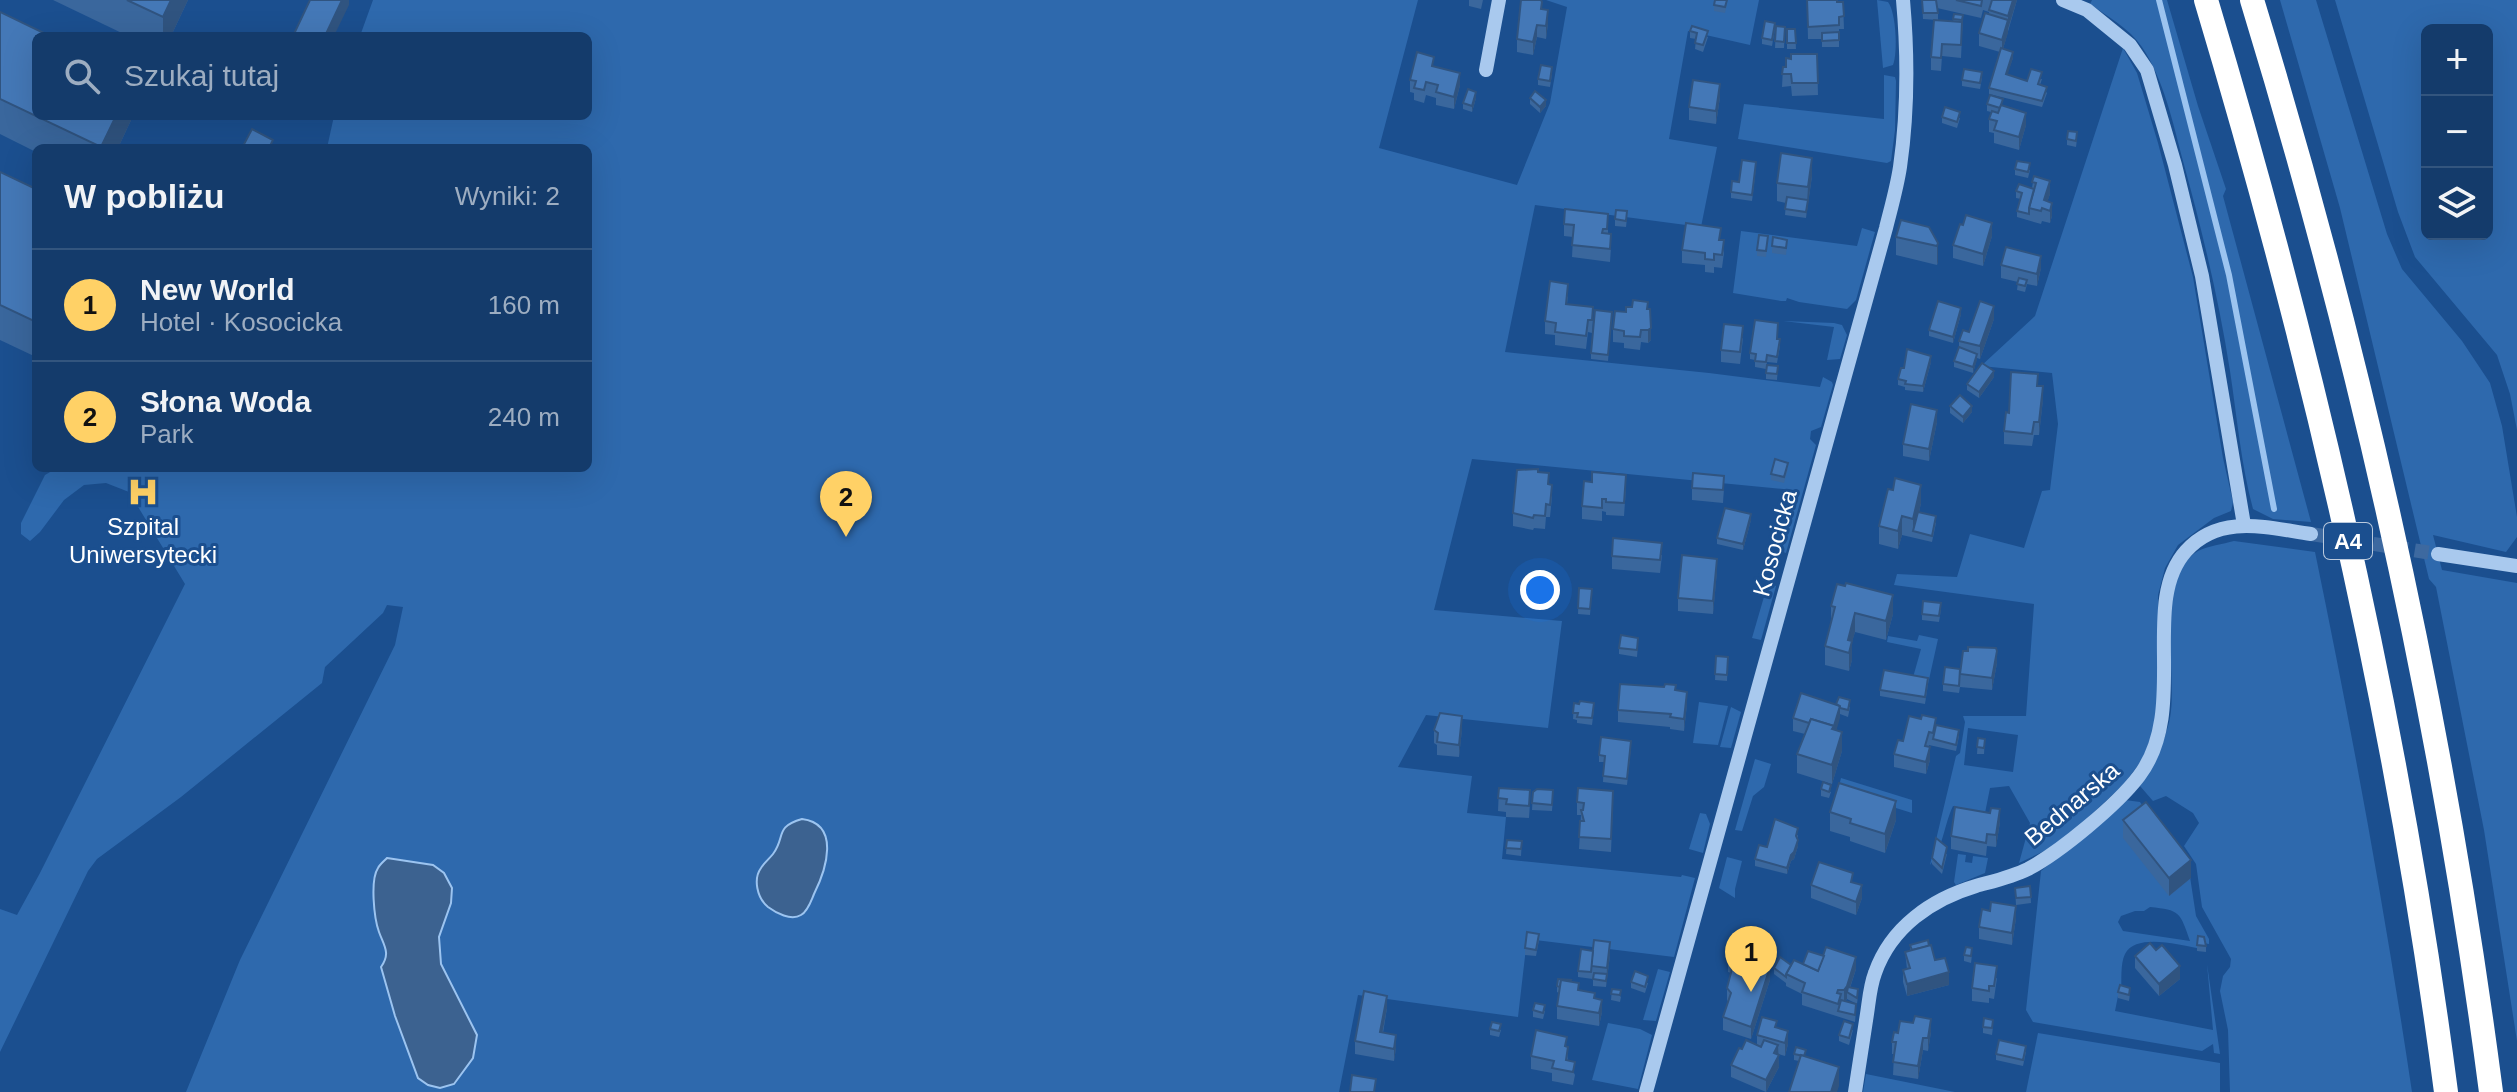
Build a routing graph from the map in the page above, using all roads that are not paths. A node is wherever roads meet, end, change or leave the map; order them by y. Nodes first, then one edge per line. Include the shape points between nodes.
1 (1499, 0) edge
2 (1903, 0) edge
3 (2063, 0) edge
4 (2206, 0) edge
5 (2252, 0) edge
6 (1486, 70) dead end
7 (2244, 525) junction
8 (2311, 534) tunnel mouth
9 (2438, 554) tunnel mouth
10 (2517, 566) edge
11 (1646, 1092) edge
12 (1855, 1092) edge
13 (2446, 1092) edge
14 (2491, 1092) edge

1 - 6 street
2 - 11 street, Kosocicka via 1907,74 1900,171
3 - 7 street via 2087,10 2130,45 2147,70 2202,276
4 - 13 highway, A4 via 2296,323 2355,568 2415,886
5 - 14 highway, A4 via 2316,220 2401,570 2459,879
7 - 8 street, Bednarska
7 - 12 street, Bednarska via 2222,527 2201,539 2172,573 2165,610 2162,727 2142,773 2052,855 2020,873 1937,901 1906,925 1874,975
9 - 10 street

